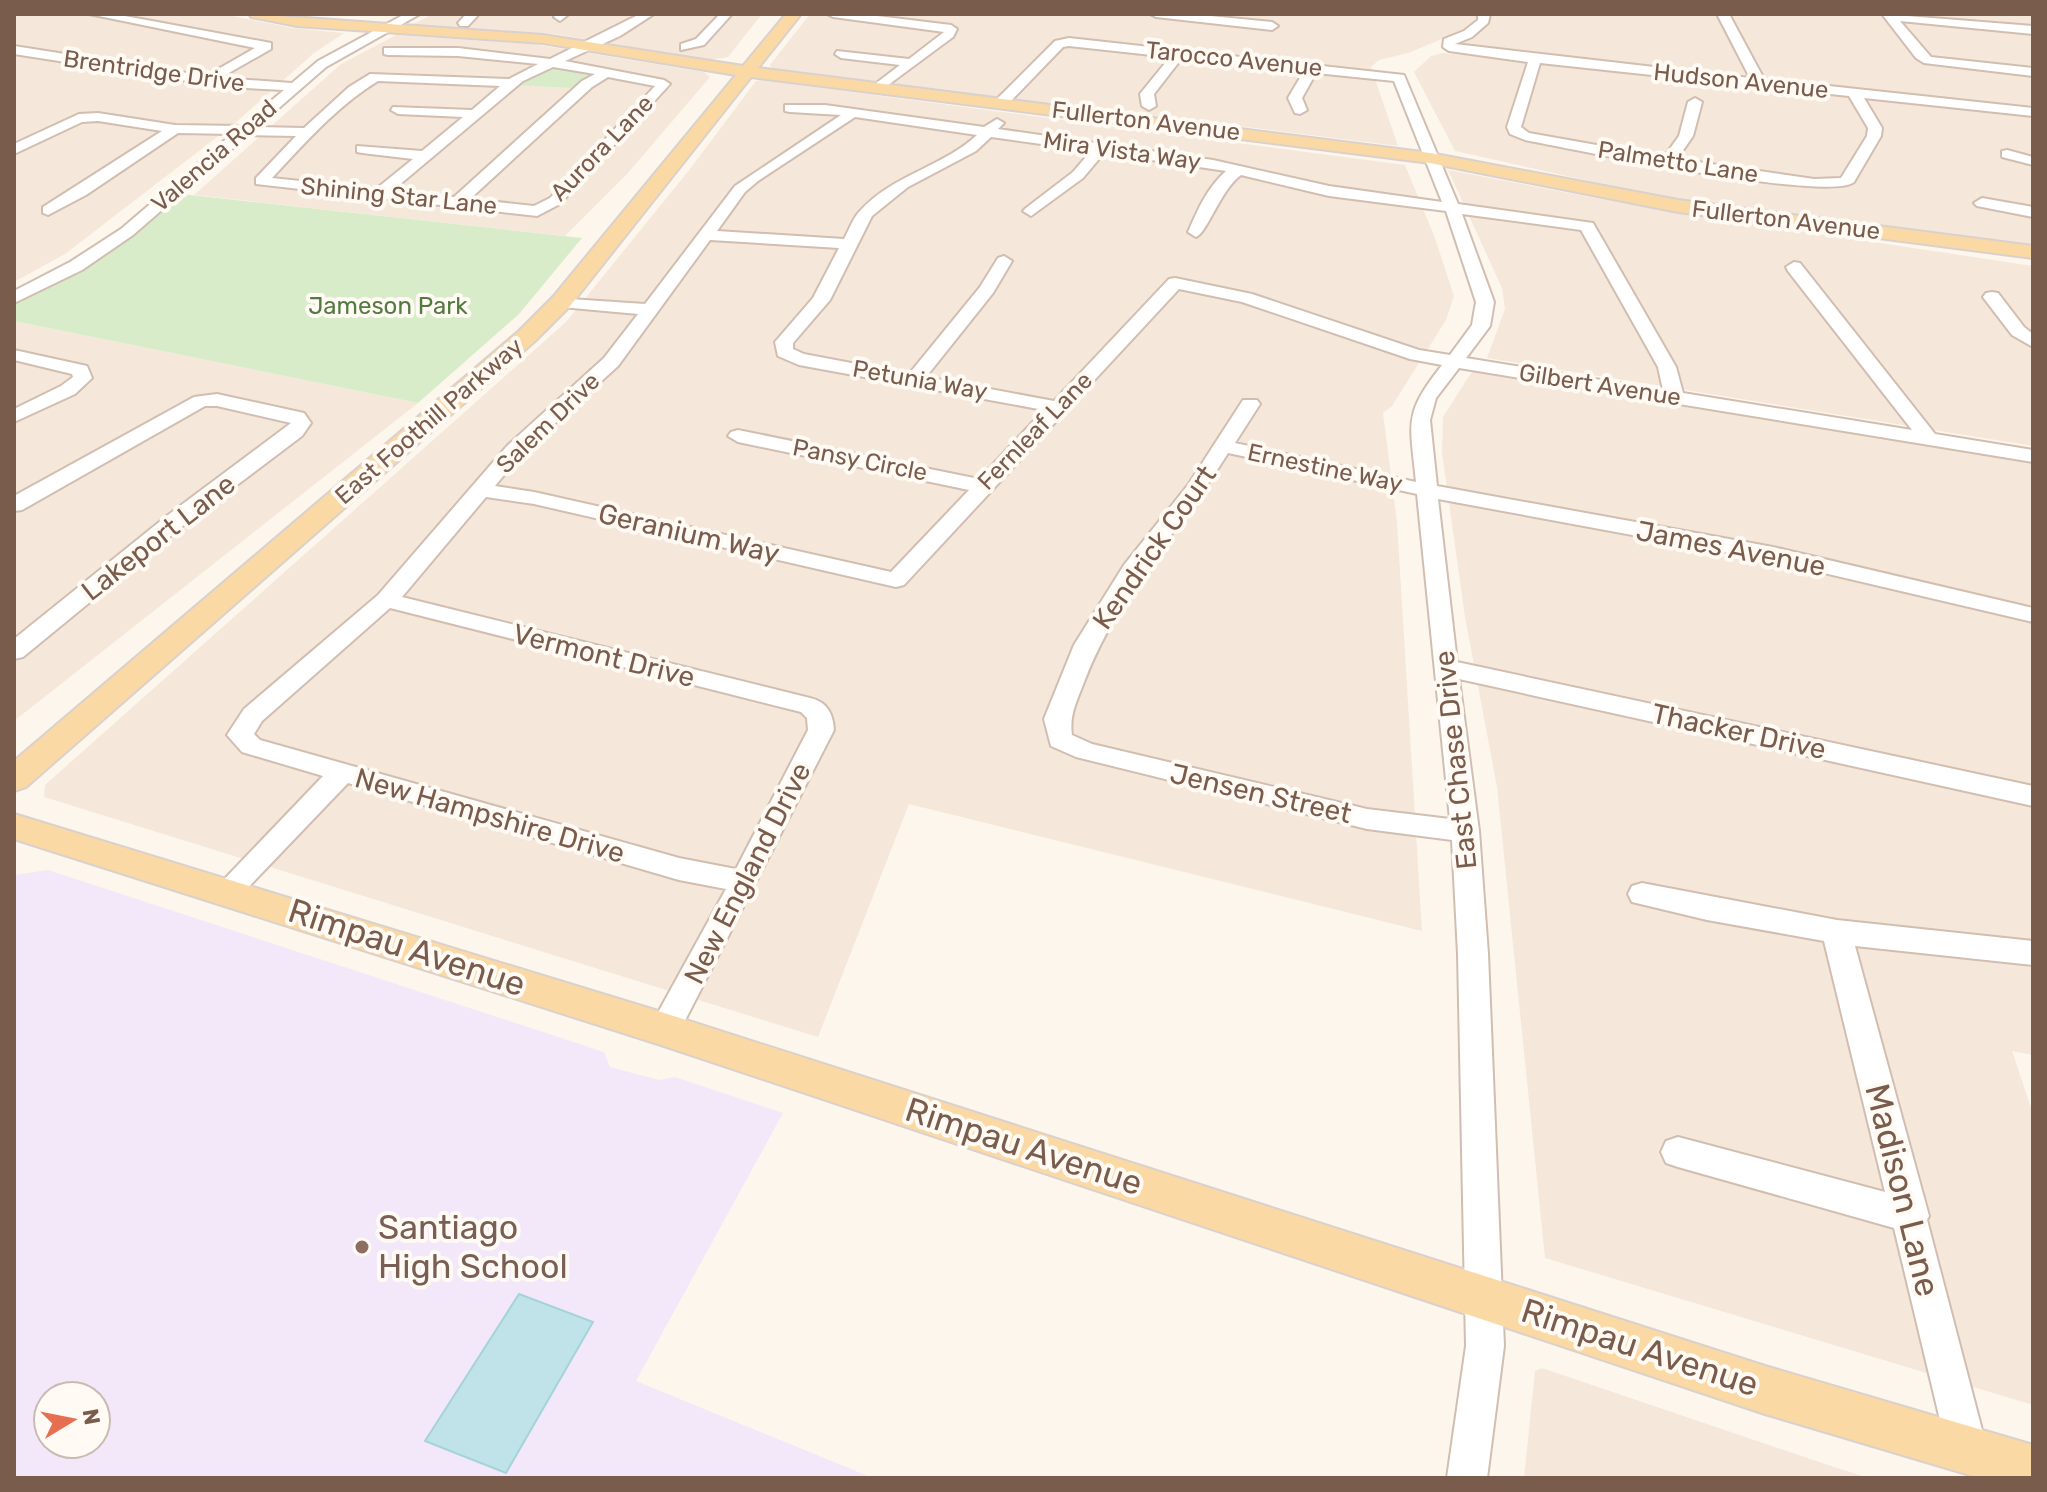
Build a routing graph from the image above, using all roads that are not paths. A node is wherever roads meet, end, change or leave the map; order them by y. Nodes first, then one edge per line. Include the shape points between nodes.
1 (95, 14) edge
2 (256, 14) edge
3 (414, 14) edge
4 (648, 14) edge
5 (726, 14) edge
6 (780, 14) edge
7 (794, 14) edge
8 (833, 14) edge
9 (1156, 14) edge
10 (1280, 14) edge
11 (1484, 14) edge
12 (1723, 14) edge
13 (1890, 15) edge
14 (385, 29) junction
15 (2033, 30) edge
16 (1264, 37) junction
17 (591, 45) junction
18 (685, 47) dead end
19 (14, 50) edge
20 (388, 51) dead end
21 (1179, 53) junction
22 (841, 54) dead end
23 (1535, 59) junction
24 (557, 61) junction
25 (1247, 61) junction
26 (912, 63) junction
27 (1312, 68) junction
28 (742, 70) junction
29 (607, 72) junction
30 (2033, 72) edge
31 (1399, 78) joint
32 (208, 80) junction
33 (1759, 82) junction
34 (511, 83) junction
35 (294, 87) junction
36 (880, 87) junction
37 (1854, 93) junction
38 (1695, 102) dead end
39 (1010, 103) junction
40 (1149, 106) dead end
41 (790, 108) dead end
42 (398, 110) dead end
43 (1300, 110) dead end
44 (2033, 112) edge
45 (852, 113) junction
46 (477, 114) junction
47 (175, 129) junction
48 (26, 130) dead end
49 (244, 131) junction
50 (307, 132) junction
51 (987, 132) junction
52 (48, 133) junction
53 (1101, 148) junction
54 (362, 149) dead end
55 (14, 150) edge
56 (2007, 154) dead end
57 (427, 156) junction
58 (1430, 158) junction
59 (2033, 161) edge
60 (1667, 163) junction
61 (1238, 170) junction
62 (378, 195) junction
63 (1982, 203) dead end
64 (456, 204) junction
65 (1452, 207) junction
66 (48, 210) dead end
67 (537, 211) joint
68 (1031, 211) dead end
69 (2033, 212) edge
70 (1196, 232) dead end
71 (707, 235) junction
72 (851, 244) junction
73 (2033, 252) edge
74 (1004, 261) dead end
75 (1794, 267) dead end
76 (1175, 283) joint
77 (1992, 297) dead end
78 (14, 298) edge
79 (561, 302) junction
80 (652, 310) junction
81 (2033, 342) edge
82 (14, 355) edge
83 (1454, 361) junction
84 (915, 379) junction
85 (1675, 398) junction
86 (1250, 404) dead end
87 (1057, 407) junction
88 (14, 416) edge
89 (738, 436) dead end
90 (1929, 439) junction
91 (1223, 446) junction
92 (2033, 456) edge
93 (982, 486) junction
94 (480, 490) junction
95 (1426, 490) junction
96 (14, 505) edge
97 (896, 580) joint
98 (386, 600) junction
99 (2033, 615) edge
100 (14, 651) edge
101 (1445, 668) junction
102 (820, 715) joint
103 (240, 735) joint
104 (1060, 740) joint
105 (14, 751) edge
106 (342, 773) junction
107 (14, 779) edge
108 (2033, 796) edge
109 (14, 826) edge
110 (1465, 831) junction
111 (744, 882) junction
112 (228, 890) junction
113 (1642, 894) dead end
114 (1837, 932) junction
115 (2033, 953) edge
116 (665, 1029) junction
117 (1678, 1152) dead end
118 (1911, 1216) junction
119 (1483, 1295) junction
120 (1967, 1449) junction
121 (2033, 1470) edge
122 (1467, 1478) edge

1 - 32 street via 267,46
2 - 14 main road, Fullerton Avenue
3 - 14 street, Valencia Road
4 - 17 street
5 - 18 street via 700,42
6 - 28 main road, East Foothill Parkway
7 - 28 main road, East Foothill Parkway
8 - 26 street via 951,29
9 - 16 street
10 - 16 street
11 - 23 street, Hudson Avenue via 1479,27 1448,42 1449,47
12 - 33 street
13 - 15 street
13 - 30 street via 1928,60
14 - 17 main road, Fullerton Avenue
14 - 35 street, Valencia Road via 342,51
16 - 25 street
17 - 24 street
17 - 28 main road, Fullerton Avenue
19 - 32 street, Brentridge Drive
20 - 24 street
21 - 25 street, Tarocco Avenue
21 - 39 street, Tarocco Avenue via 1059,44
21 - 40 street via 1147,94
22 - 26 street
23 - 33 street, Hudson Avenue
23 - 60 street, Palmetto Lane via 1515,131
24 - 29 street
24 - 34 street
25 - 27 street, Tarocco Avenue
26 - 36 street
27 - 31 street, Tarocco Avenue
27 - 43 street via 1295,98
28 - 36 main road, Fullerton Avenue
28 - 79 main road, East Foothill Parkway
28 - 105 main road, East Foothill Parkway via 508,334
29 - 64 street via 587,84
29 - 67 street, Aurora Lane via 664,84 555,201
31 - 58 street, East Chase Drive
32 - 35 street, Brentridge Drive
33 - 37 street, Hudson Avenue
34 - 46 street
34 - 50 street via 375,77
35 - 49 street, Valencia Road
36 - 39 main road, Fullerton Avenue
37 - 44 street, Hudson Avenue
37 - 60 street, Palmetto Lane via 1875,137 1842,184
38 - 60 street via 1686,136
39 - 51 street
39 - 58 main road, Fullerton Avenue
41 - 45 street, Mira Vista Way
42 - 46 street
45 - 51 street, Mira Vista Way
45 - 71 street, Salem Drive via 755,175
46 - 57 street
47 - 49 street
47 - 52 street via 98,117 79,118
47 - 66 street
48 - 52 street
49 - 50 street
49 - 78 street, Valencia Road via 127,232
50 - 62 street, Shining Star Lane via 261,181
51 - 53 street, Mira Vista Way
51 - 72 street via 971,148 881,198 865,214
52 - 55 street
53 - 61 street, Mira Vista Way
53 - 68 street via 1078,175
54 - 57 street
56 - 59 street
57 - 62 street
58 - 65 street, East Chase Drive
58 - 73 main road, Fullerton Avenue via 1678,206
61 - 65 street, Mira Vista Way via 1329,191
61 - 70 street via 1212,195
62 - 64 street, Shining Star Lane
63 - 69 street
64 - 67 street, Shining Star Lane
65 - 83 street, East Chase Drive via 1486,310 1481,326
65 - 85 street, Mira Vista Way via 1587,226 1667,367
71 - 72 street
71 - 80 street, Salem Drive
72 - 84 street, Petunia Way via 821,300 784,342 784,352
74 - 84 street
75 - 90 street
76 - 83 street, Gilbert Avenue via 1246,298 1365,340
76 - 87 street, Fernleaf Lane
77 - 81 street
79 - 80 street
79 - 107 main road, East Foothill Parkway
80 - 94 street, Salem Drive via 611,362 514,450
82 - 88 street via 80,370 83,378
83 - 85 street, Gilbert Avenue
83 - 95 street, East Chase Drive via 1427,397 1420,420
84 - 87 street, Petunia Way
85 - 90 street, Gilbert Avenue
86 - 91 street, Kendrick Court
87 - 93 street, Fernleaf Lane
89 - 93 street, Pansy Circle
90 - 92 street, Gilbert Avenue
91 - 95 street, Ernestine Way
91 - 104 street, Kendrick Court via 1135,565 1086,645 1057,719
93 - 97 street, Fernleaf Lane
94 - 97 street, Geranium Way
94 - 98 street, Salem Drive
95 - 99 street, James Avenue via 1773,554
95 - 101 street, East Chase Drive
96 - 100 street, Lakeport Lane via 201,401 297,417 301,423
98 - 102 street, Vermont Drive via 810,706
98 - 103 street, Salem Drive via 253,715
101 - 108 street, Thacker Drive
101 - 110 street, East Chase Drive
102 - 111 street, New England Drive via 821,730
103 - 106 street, New Hampshire Drive via 251,746
104 - 110 street, Jensen Street via 1085,751 1367,819
106 - 111 street, New Hampshire Drive via 679,869
106 - 112 street
109 - 112 main road, Rimpau Avenue
110 - 119 street, East Chase Drive
111 - 116 street, New England Drive
112 - 116 main road, Rimpau Avenue
113 - 114 street
114 - 115 street
114 - 118 street, Madison Lane
116 - 119 main road, Rimpau Avenue
117 - 118 street
118 - 120 street, Madison Lane
119 - 120 main road, Rimpau Avenue via 1733,1380
119 - 122 street, East Chase Drive via 1485,1346
120 - 121 main road, Rimpau Avenue

